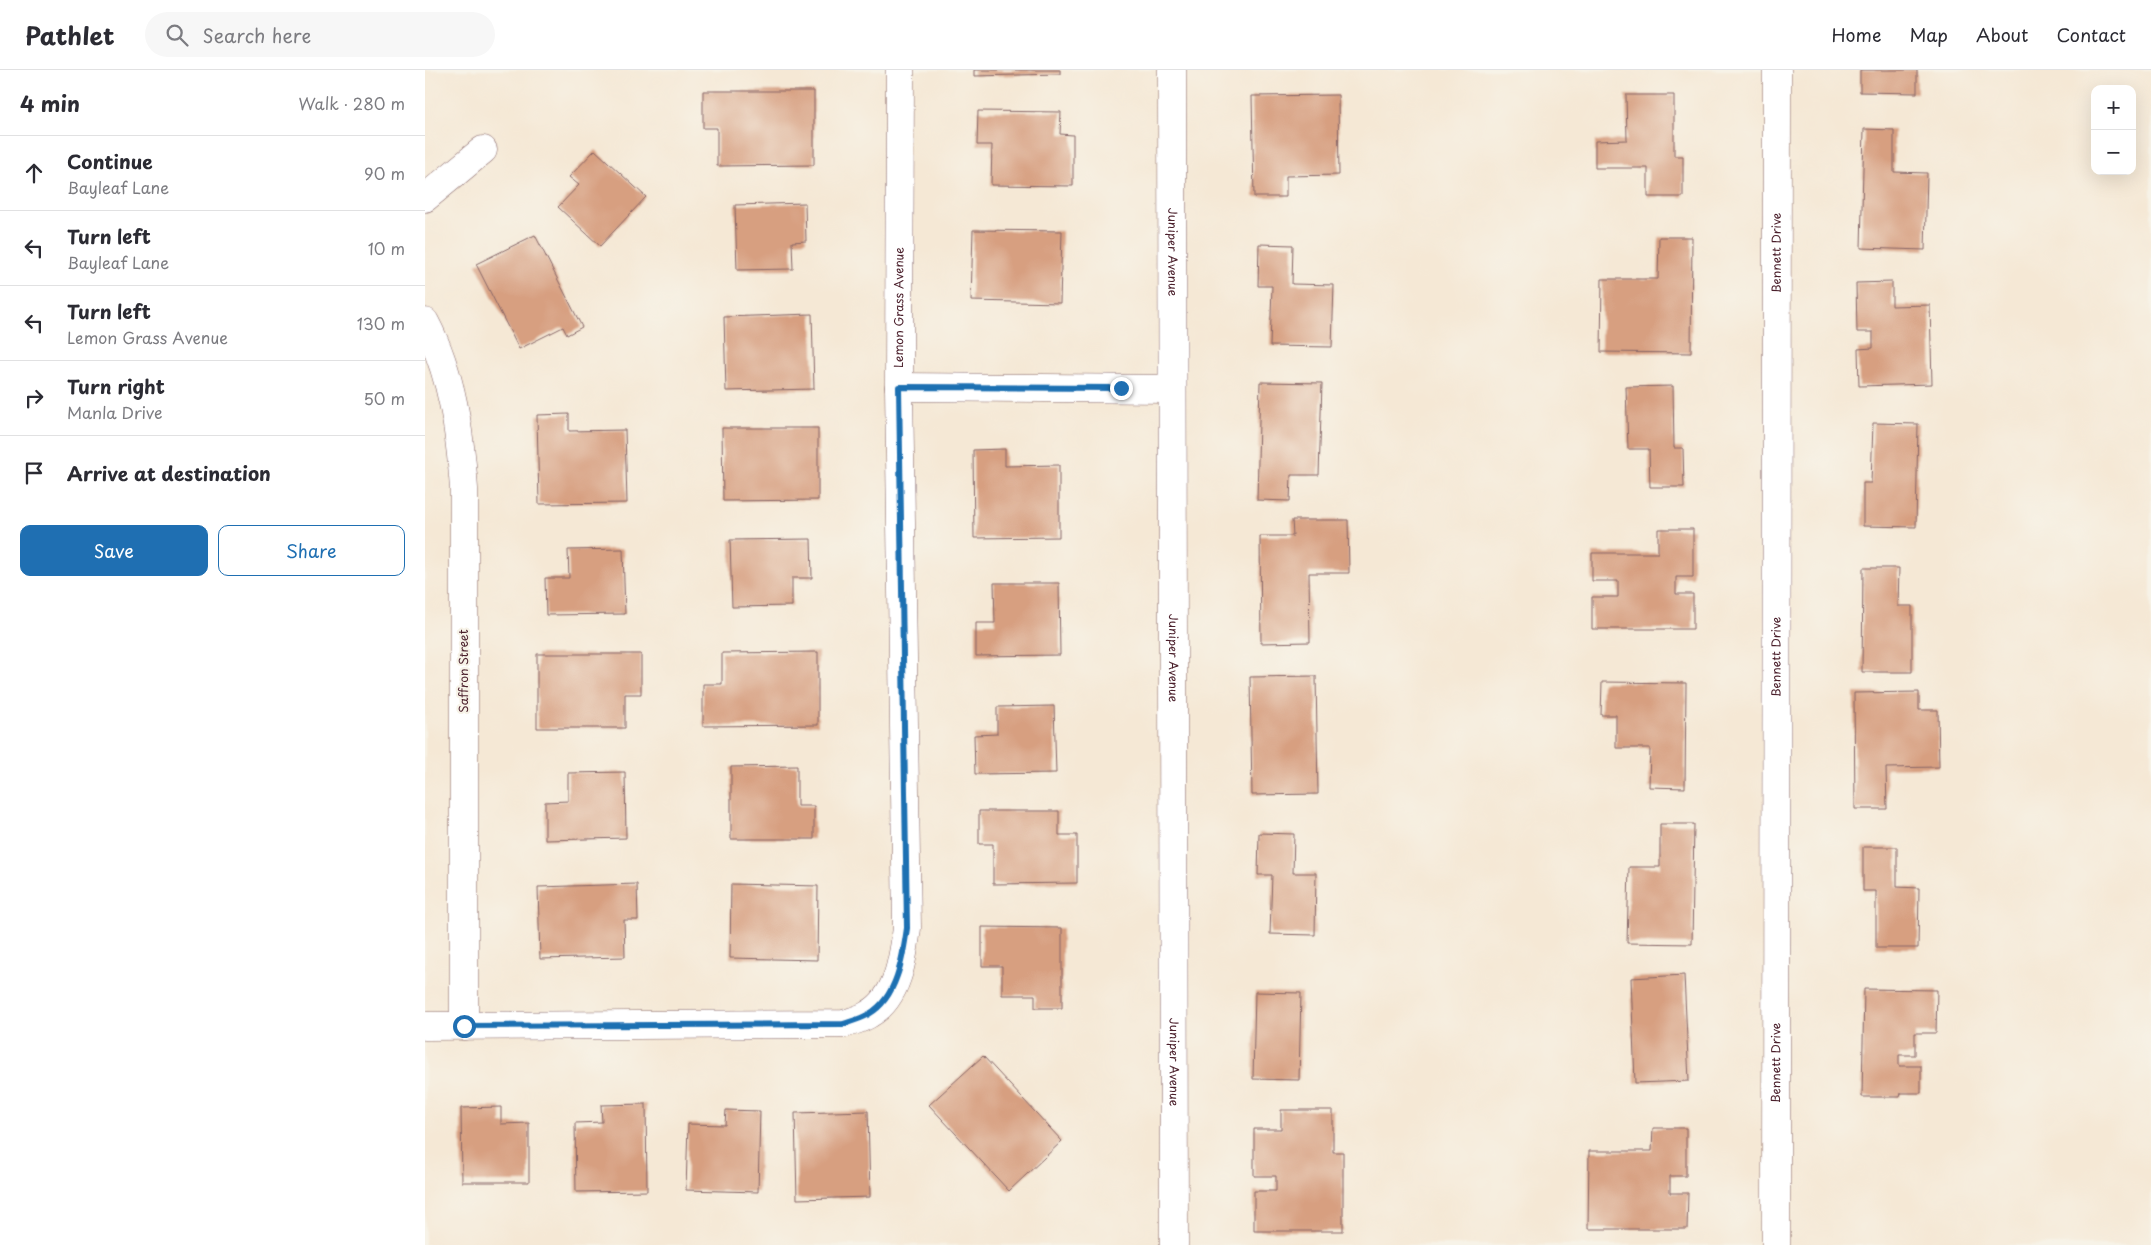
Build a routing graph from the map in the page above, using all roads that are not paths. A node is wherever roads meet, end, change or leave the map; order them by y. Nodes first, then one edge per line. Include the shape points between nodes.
1 (900, 70) edge
2 (1172, 70) edge
3 (1777, 70) edge
4 (483, 150) dead end
5 (425, 198) edge
6 (425, 322) edge
7 (899, 387) junction
8 (1172, 389) junction
9 (425, 1026) edge
10 (464, 1026) junction
11 (1174, 1245) edge
12 (1776, 1245) edge

1 - 7 street, Lemon Grass Avenue
2 - 8 street, Juniper Avenue
3 - 12 street, Bennett Drive
4 - 5 street
6 - 10 street, Saffron Street via 446,372 460,440 465,490
7 - 8 street
7 - 10 street, Lemon Grass Avenue via 907,928 901,965 889,993 870,1014 843,1024
8 - 11 street, Juniper Avenue
9 - 10 street, Lemon Grass Avenue

